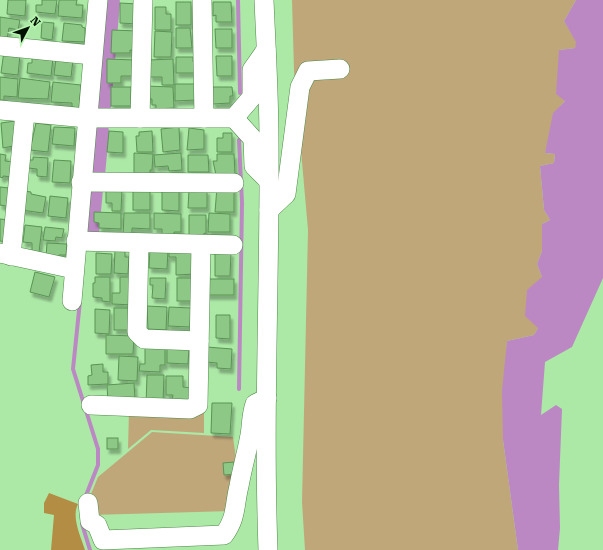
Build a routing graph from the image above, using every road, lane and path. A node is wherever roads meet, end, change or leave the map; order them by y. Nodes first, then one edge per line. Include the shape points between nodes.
1 (98, 0) edge
2 (143, 0) edge
3 (202, 0) edge
4 (264, 0) edge
5 (0, 46) edge
6 (266, 50) junction
7 (92, 55) junction
8 (340, 69) dead end
9 (0, 110) edge
10 (25, 113) junction
11 (86, 118) junction
12 (140, 118) junction
13 (204, 118) junction
14 (234, 118) junction
15 (269, 180) junction
16 (81, 182) junction
17 (234, 184) dead end
18 (269, 210) junction
19 (76, 241) junction
20 (139, 243) junction
21 (201, 244) junction
22 (234, 245) dead end
23 (6, 255) edge
24 (74, 269) junction
25 (72, 301) dead end
26 (198, 341) junction
27 (267, 398) junction
28 (91, 406) dead end
29 (88, 503) dead end
30 (268, 550) edge

1 - 7 street
2 - 12 street
3 - 13 street
4 - 6 street
5 - 7 street
6 - 14 street via 252,70 252,97
6 - 15 street
7 - 11 street
8 - 18 street via 308,71 300,87 286,194
9 - 10 street
10 - 11 street
10 - 23 street
11 - 12 street
11 - 16 street
12 - 13 street
13 - 14 street
14 - 15 street via 252,139 254,166
15 - 18 street
16 - 17 street
16 - 19 street
18 - 27 street
19 - 20 street
19 - 24 street
20 - 21 street
20 - 26 street via 137,332 144,339
21 - 22 street
21 - 26 street
23 - 24 street
24 - 25 street
26 - 28 street via 198,405 190,409
27 - 29 street via 255,404 253,410 251,433 238,487 236,512 224,535 104,540 97,525 90,521
27 - 30 street via 265,475

